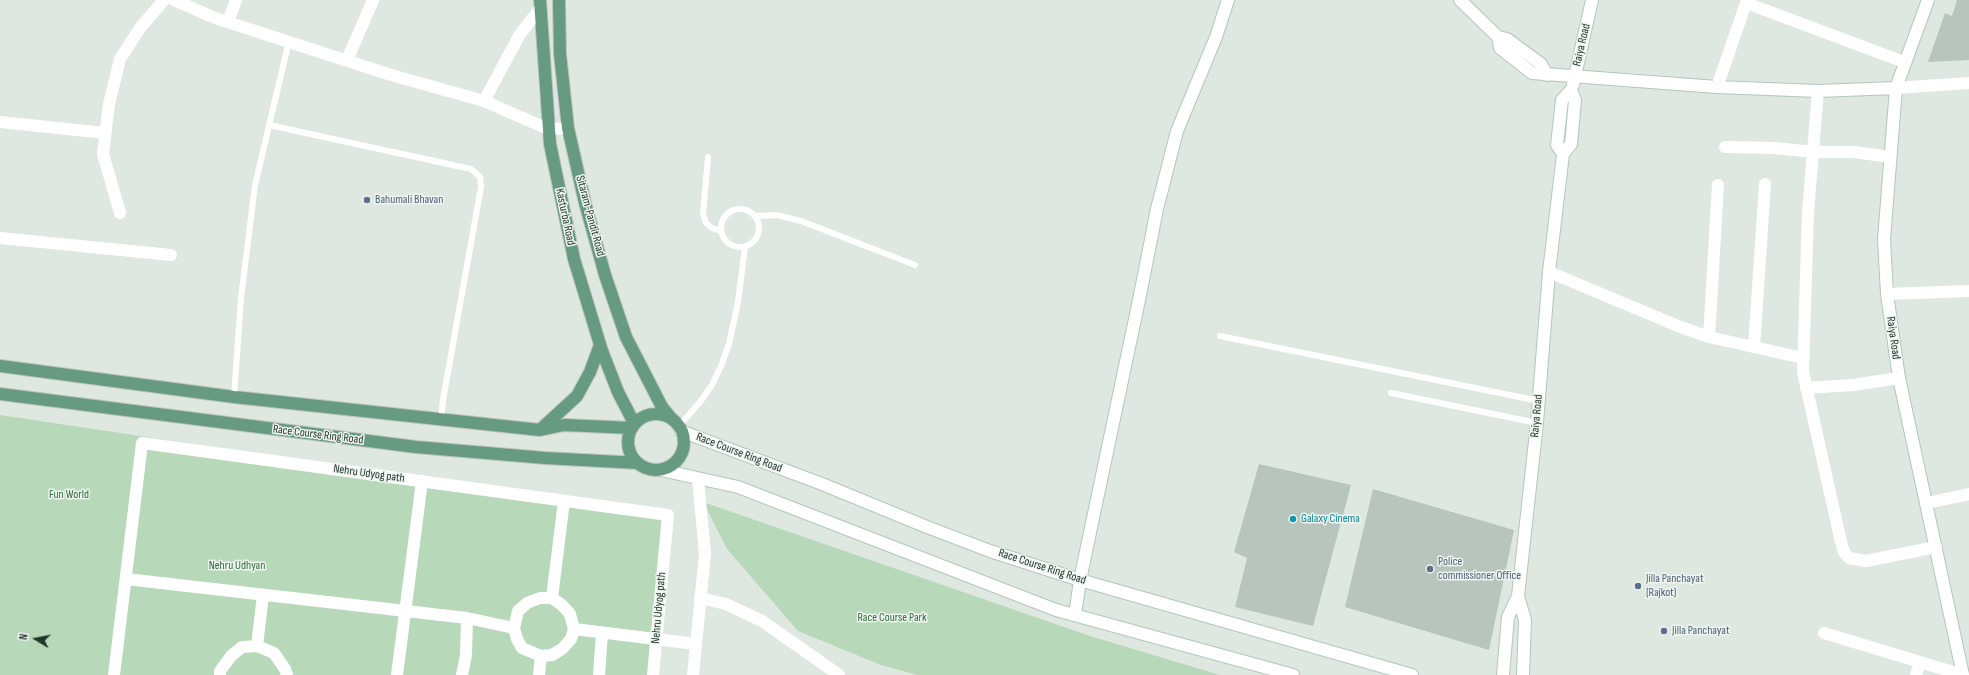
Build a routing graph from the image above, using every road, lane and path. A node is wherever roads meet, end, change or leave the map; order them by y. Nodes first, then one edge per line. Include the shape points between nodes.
1 (164, 0) edge
2 (174, 0) edge
3 (236, 0) edge
4 (373, 0) edge
5 (559, 0) edge
6 (1228, 0) edge
7 (1592, 0) edge
8 (1928, 0) edge
9 (1462, 1) edge
10 (1746, 2) edge
11 (540, 5) edge
12 (228, 22) junction
13 (289, 41) junction
14 (347, 60) junction
15 (1904, 62) junction
16 (1574, 77) junction
17 (1969, 83) edge
18 (1717, 87) junction
19 (1896, 88) junction
20 (1818, 91) junction
21 (484, 101) junction
22 (0, 122) edge
23 (269, 125) junction
24 (568, 128) junction
25 (548, 129) junction
26 (106, 133) junction
27 (1725, 147) dead end
28 (1814, 152) junction
29 (1890, 156) junction
30 (708, 157) dead end
31 (1765, 184) dead end
32 (1718, 186) dead end
33 (120, 213) dead end
34 (755, 216) junction
35 (721, 231) junction
36 (0, 238) edge
37 (745, 247) junction
38 (171, 254) dead end
39 (915, 265) dead end
40 (1549, 272) junction
41 (1969, 291) edge
42 (1887, 294) junction
43 (1220, 336) dead end
44 (1709, 337) junction
45 (600, 345) junction
46 (1754, 347) junction
47 (1803, 358) junction
48 (0, 366) edge
49 (1899, 378) junction
50 (1806, 388) junction
51 (1391, 393) dead end
52 (0, 394) edge
53 (234, 397) junction
54 (1539, 401) junction
55 (441, 420) junction
56 (1537, 423) junction
57 (677, 425) junction
58 (633, 426) junction
59 (540, 430) junction
60 (638, 463) junction
61 (661, 470) junction
62 (698, 479) junction
63 (422, 481) junction
64 (1969, 494) edge
65 (564, 501) junction
66 (1927, 504) junction
67 (1936, 547) junction
68 (126, 579) junction
69 (1080, 580) junction
70 (263, 595) junction
71 (1518, 596) junction
72 (552, 598) junction
73 (700, 598) junction
74 (405, 611) junction
75 (1075, 615) junction
76 (467, 618) junction
77 (514, 628) junction
78 (574, 629) junction
79 (1824, 633) dead end
80 (602, 634) junction
81 (696, 644) junction
82 (257, 646) junction
83 (541, 656) junction
84 (1920, 662) junction
85 (114, 675) edge
86 (220, 675) edge
87 (287, 675) edge
88 (397, 675) edge
89 (462, 675) edge
90 (539, 675) edge
91 (599, 675) edge
92 (653, 675) edge
93 (693, 675) edge
94 (839, 675) edge
95 (1293, 675) edge
96 (1412, 675) edge
97 (1503, 675) edge
98 (1523, 675) edge
99 (1916, 675) edge
100 (1963, 675) edge

1 - 26 street via 140,28 120,59 109,104
2 - 12 street
3 - 12 street
4 - 14 street
5 - 24 main road, Sitaram-Pandit Road via 560,54
6 - 69 street via 1216,37 1177,131 1156,209
7 - 16 street, Raiya Road
8 - 15 street, Raiya Road
9 - 16 street via 1498,37 1507,39 1541,64 1547,75
10 - 15 street
10 - 18 street
11 - 21 street via 520,34
11 - 25 main road, Kasturba Road
12 - 13 street
13 - 14 street
13 - 23 lane
14 - 21 street
15 - 19 street, Raiya Road
16 - 18 street
16 - 40 street, Raiya Road via 1571,90 1562,100 1557,145 1563,154
17 - 19 street
18 - 20 street
19 - 20 street
19 - 29 street, Raiya Road
20 - 28 street
21 - 25 street
22 - 26 street
23 - 53 lane via 255,185 247,240
23 - 55 lane via 471,169 480,177 481,187
24 - 25 street
24 - 57 main road, Sitaram-Pandit Road via 587,211 626,337 662,407
25 - 45 main road, Kasturba Road via 574,259
26 - 33 street via 103,154
27 - 28 street
28 - 29 street via 1854,152
28 - 47 street via 1808,212
29 - 42 street, Raiya Road via 1884,239
30 - 35 lane via 703,214 706,223
31 - 46 street
32 - 44 street
34 - 35 lane via 745,210 733,211 724,219
34 - 37 lane via 758,234 751,244
34 - 39 lane via 766,214 801,221
35 - 37 lane via 732,246
36 - 38 street
37 - 57 lane via 738,302 729,344 721,366 704,396
40 - 44 street
40 - 54 street, Raiya Road
41 - 42 street
42 - 49 street, Raiya Road
43 - 54 lane
44 - 46 street
45 - 58 main road, Kasturba Road
45 - 59 main road via 577,396
46 - 47 street
47 - 50 street
48 - 53 main road
49 - 50 street via 1853,385
49 - 66 street, Raiya Road
50 - 67 street via 1844,552 1849,558 1866,561
51 - 56 lane
52 - 60 main road, Race Course Ring Road via 416,447
53 - 55 main road
54 - 56 street, Raiya Road
55 - 59 main road
56 - 71 street, Raiya Road
57 - 58 main road via 660,414 649,415
57 - 61 main road via 684,436 684,447 680,458
57 - 69 street, Race Course Ring Road via 962,540
58 - 59 main road via 564,425
58 - 60 main road via 629,436 629,450
60 - 61 main road via 646,468
61 - 62 street
62 - 73 street via 705,554
62 - 75 street via 738,487 1056,610
63 - 65 street, Nehru Udyog path
63 - 68 street, Nehru Udyog path via 142,443
63 - 74 street
64 - 66 street
65 - 72 street
65 - 92 street, Nehru Udyog path via 668,515
66 - 67 street, Raiya Road
67 - 100 street, Raiya Road
68 - 70 street
68 - 85 street, Nehru Udyog path
69 - 75 street
69 - 96 street, Race Course Ring Road
70 - 74 street
70 - 82 street
71 - 97 street, Raiya Road via 1508,617
71 - 98 street via 1525,620
72 - 77 street via 540,598 527,603 518,611
72 - 78 street via 570,614
73 - 81 street
73 - 94 street via 726,604 762,621
74 - 76 street
74 - 88 street
75 - 95 street
76 - 77 street
76 - 89 street via 466,655
77 - 83 street via 522,648
78 - 80 street
78 - 83 street via 571,639 562,649 552,655
79 - 84 street
80 - 81 street
80 - 91 street
81 - 93 street
82 - 86 street via 242,647 231,656 220,671
82 - 87 street via 274,653
83 - 90 street
84 - 99 street
84 - 100 street

